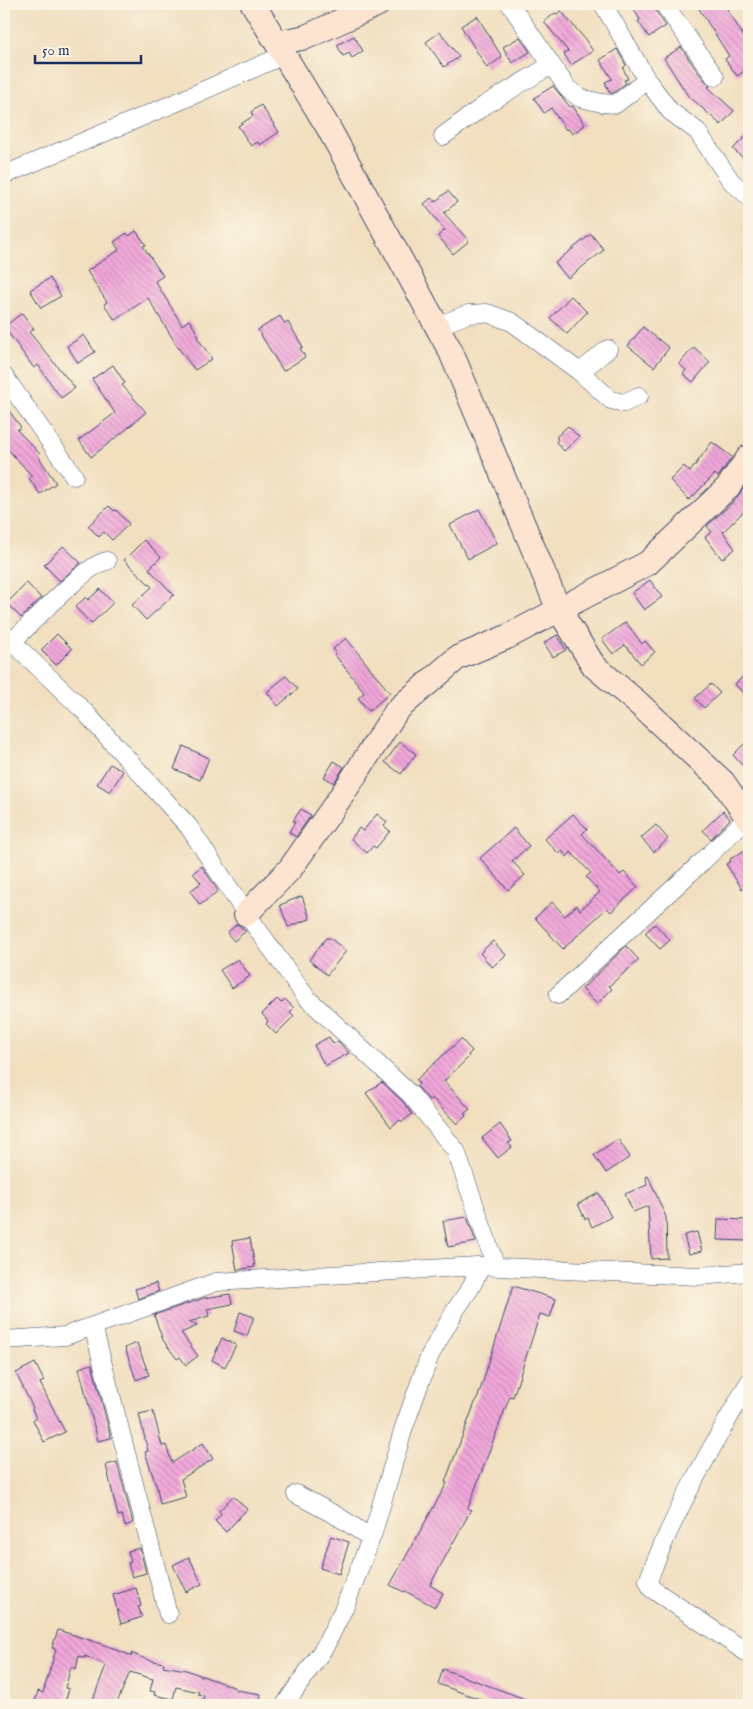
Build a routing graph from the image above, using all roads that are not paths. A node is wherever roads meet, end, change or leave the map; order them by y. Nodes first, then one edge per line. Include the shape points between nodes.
1 (253, 4) edge
2 (378, 4) edge
3 (510, 4) edge
4 (603, 4) edge
5 (664, 4) edge
6 (280, 49) junction
7 (551, 65) junction
8 (714, 77) dead end
9 (647, 80) junction
10 (443, 136) dead end
11 (4, 175) edge
12 (748, 196) dead end
13 (437, 326) junction
14 (608, 349) dead end
15 (580, 372) junction
16 (4, 376) edge
17 (639, 396) dead end
18 (749, 457) edge
19 (74, 476) dead end
20 (108, 560) dead end
21 (559, 610) junction
22 (8, 638) edge
23 (748, 818) edge
24 (246, 914) junction
25 (558, 995) dead end
26 (488, 1267) junction
27 (749, 1272) edge
28 (92, 1326) junction
29 (4, 1340) edge
30 (749, 1382) edge
31 (296, 1494) dead end
32 (371, 1538) junction
33 (168, 1614) dead end
34 (749, 1654) edge
35 (286, 1703) dead end

1 - 6 street
2 - 6 street
3 - 7 street
4 - 9 street
5 - 8 street
6 - 11 street via 182,100
6 - 13 street via 328,127
7 - 9 street via 568,89 580,98 602,103 616,104
7 - 10 street via 485,105
9 - 12 street via 670,111 697,131 731,181
13 - 15 street via 468,314 487,313 512,322
13 - 21 street via 451,352
14 - 15 street
15 - 17 street via 611,400 624,403
16 - 19 street
18 - 21 street via 728,487 648,563
20 - 22 street via 86,571
21 - 23 street via 594,666 723,782
21 - 24 street via 457,658 397,710 290,870
22 - 24 street via 84,711 189,827
23 - 25 street
24 - 26 street via 306,998 411,1095 456,1151
26 - 27 street via 698,1276
26 - 28 street via 216,1282
26 - 32 street via 456,1309 430,1356 404,1427
28 - 29 street via 65,1336
28 - 33 street
30 - 34 street via 690,1485 648,1581 652,1589
31 - 32 street
32 - 35 street via 345,1606 324,1648

